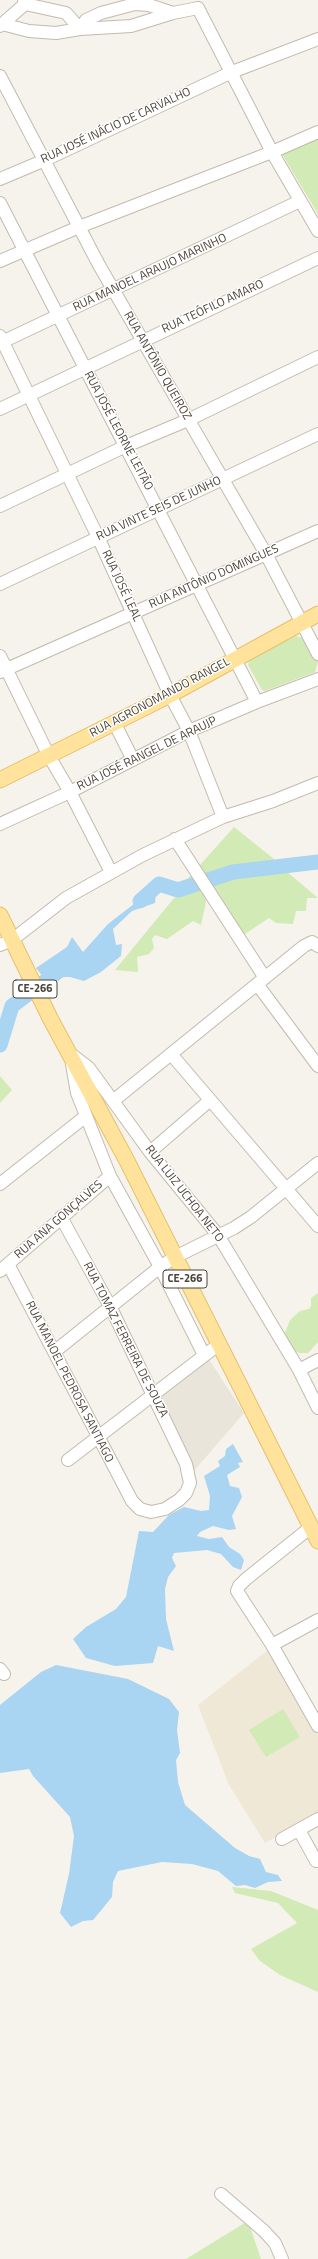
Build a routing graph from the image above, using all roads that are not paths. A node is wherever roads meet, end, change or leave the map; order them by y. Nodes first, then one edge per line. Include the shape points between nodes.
1 (25, 2) edge
2 (199, 4) edge
3 (173, 13) junction
4 (1, 24) edge
5 (80, 29) junction
6 (318, 39) edge
7 (232, 72) junction
8 (0, 76) edge
9 (318, 132) edge
10 (272, 152) junction
11 (45, 160) junction
12 (0, 179) edge
13 (300, 201) junction
14 (0, 203) edge
15 (79, 227) junction
16 (318, 231) edge
17 (23, 252) junction
18 (318, 258) edge
19 (0, 262) edge
20 (113, 291) junction
21 (58, 316) junction
22 (142, 340) junction
23 (1, 341) edge
24 (318, 357) edge
25 (85, 368) junction
26 (29, 395) junction
27 (0, 409) edge
28 (188, 420) junction
29 (318, 434) edge
30 (126, 446) junction
31 (66, 474) junction
32 (224, 479) junction
33 (0, 506) edge
34 (159, 509) junction
35 (318, 531) edge
36 (98, 537) junction
37 (266, 554) junction
38 (0, 584) edge
39 (197, 586) junction
40 (133, 613) junction
41 (318, 614) edge
42 (302, 622) junction
43 (318, 654) edge
44 (0, 656) edge
45 (234, 659) junction
46 (3, 671) edge
47 (318, 680) edge
48 (170, 695) junction
49 (256, 702) junction
50 (114, 724) junction
51 (189, 731) junction
52 (49, 756) junction
53 (133, 760) junction
54 (0, 780) edge
55 (318, 783) edge
56 (70, 792) junction
57 (223, 817) junction
58 (0, 824) edge
59 (175, 839) junction
60 (111, 872) junction
61 (0, 915) edge
62 (6, 942) edge
63 (318, 946) edge
64 (261, 981) junction
65 (70, 1053) junction
66 (170, 1054) junction
67 (318, 1066) edge
68 (113, 1100) junction
69 (209, 1101) junction
70 (86, 1116) junction
71 (150, 1152) junction
72 (318, 1162) edge
73 (110, 1176) junction
74 (0, 1184) edge
75 (285, 1190) junction
76 (61, 1216) junction
77 (318, 1226) edge
78 (218, 1235) junction
79 (175, 1257) junction
80 (4, 1267) edge
81 (160, 1267) junction
82 (111, 1308) junction
83 (218, 1345) junction
84 (54, 1352) junction
85 (204, 1355) junction
86 (318, 1360) edge
87 (299, 1370) junction
88 (152, 1393) junction
89 (318, 1408) edge
90 (97, 1437) junction
91 (68, 1460) dead end
92 (132, 1501) joint
93 (311, 1527) junction
94 (318, 1541) edge
95 (318, 1620) edge
96 (272, 1645) junction
97 (318, 1726) edge
98 (318, 1819) edge
99 (298, 1830) junction
100 (282, 1839) dead end
101 (316, 1861) dead end
102 (221, 2194) dead end
103 (282, 2259) edge

1 - 4 street
1 - 5 street via 66,13
2 - 3 street
2 - 7 street
3 - 5 street via 131,26
3 - 5 street via 149,5 135,4 101,13 86,20
4 - 5 street via 56,33
6 - 7 street, RUA JOSÉ INÁCIO DE CARVALHO
7 - 10 street
7 - 11 street, RUA JOSÉ INÁCIO DE CARVALHO
8 - 11 street, RUA ANTÔNIO QUEIROZ
9 - 10 street
10 - 13 street
10 - 15 street
11 - 12 street, RUA JOSÉ INÁCIO DE CARVALHO
11 - 15 street, RUA ANTÔNIO QUEIROZ
13 - 16 street
13 - 20 street, RUA MANOEL ARAUJO MARINHO
14 - 17 street, RUA JOSÉ LEORNE LEITÃO
15 - 17 street
15 - 20 street, RUA ANTÔNIO QUEIROZ
17 - 19 street
17 - 21 street, RUA JOSÉ LEORNE LEITÃO
18 - 22 street, RUA TEÓFILO AMARO
20 - 21 street, RUA MANOEL ARAUJO MARINHO
20 - 22 street, RUA ANTÔNIO QUEIROZ
21 - 23 street, RUA MANOEL ARAUJO MARINHO
21 - 25 street, RUA JOSÉ LEORNE LEITÃO
22 - 25 street, RUA TEÓFILO AMARO
22 - 28 street, RUA ANTÔNIO QUEIROZ
23 - 26 street, RUA JOSÉ LEAL
24 - 28 street
25 - 26 street, RUA TEÓFILO AMARO
25 - 30 street, RUA JOSÉ LEORNE LEITÃO
26 - 27 street, RUA TEÓFILO AMARO
26 - 31 street, RUA JOSÉ LEAL
28 - 30 street
28 - 32 street, RUA ANTÔNIO QUEIROZ
29 - 32 street, RUA VINTE SEIS DE JUNHO
30 - 31 street
30 - 34 street, RUA JOSÉ LEORNE LEITÃO
31 - 33 street
31 - 36 street, RUA JOSÉ LEAL
32 - 34 street, RUA VINTE SEIS DE JUNHO
32 - 37 street, RUA ANTÔNIO QUEIROZ
34 - 36 street, RUA VINTE SEIS DE JUNHO
34 - 39 street, RUA JOSÉ LEORNE LEITÃO
35 - 37 street, RUA ANTÔNIO DOMINGUES
36 - 38 street, RUA VINTE SEIS DE JUNHO
36 - 40 street, RUA JOSÉ LEAL
37 - 39 street, RUA ANTÔNIO DOMINGUES
37 - 42 street, RUA ANTÔNIO QUEIROZ
39 - 40 street, RUA ANTÔNIO DOMINGUES
39 - 45 street, RUA JOSÉ LEORNE LEITÃO
40 - 46 street, RUA ANTÔNIO DOMINGUES
40 - 48 street, RUA JOSÉ LEAL
41 - 42 main road, RUA AGRONOMANDO RANGEL
42 - 43 street, RUA ANTÔNIO QUEIROZ
42 - 45 main road, RUA AGRONOMANDO RANGEL
44 - 46 street
45 - 48 main road, RUA AGRONOMANDO RANGEL
45 - 49 street, RUA JOSÉ LEORNE LEITÃO
46 - 52 street
47 - 49 street, RUA JOSÉ RANGEL DE ARAUJP
48 - 50 main road, RUA AGRONOMANDO RANGEL
48 - 51 street, RUA JOSÉ LEAL
49 - 51 street, RUA JOSÉ RANGEL DE ARAUJP
50 - 52 main road, RUA AGRONOMANDO RANGEL
50 - 53 street
51 - 53 street, RUA JOSÉ RANGEL DE ARAUJP
51 - 57 street, RUA JOSÉ LEAL
52 - 54 main road, RUA AGRONOMANDO RANGEL
52 - 56 street
53 - 56 street, RUA JOSÉ RANGEL DE ARAUJP
55 - 57 street via 273,802
56 - 58 street, RUA JOSÉ RANGEL DE ARAUJP
56 - 60 street
57 - 59 street
59 - 60 street
59 - 64 street
60 - 62 street via 66,898
61 - 62 main road, CE-266
62 - 65 main road, CE-266 via 21,961
63 - 64 street via 316,943 308,943
64 - 66 street
64 - 67 street
65 - 68 street, RUA LUIZ UCHOA NETO via 89,1068
65 - 70 street, RUA ANA GONÇALVES via 77,1093
65 - 79 main road, CE-266
66 - 68 street
66 - 69 street
68 - 71 street, RUA LUIZ UCHOA NETO
69 - 71 street
69 - 75 street
70 - 73 street, RUA ANA GONÇALVES
70 - 74 street
71 - 78 street, RUA LUIZ UCHOA NETO
72 - 75 street
73 - 76 street, RUA ANA GONÇALVES
73 - 81 street
75 - 77 street
75 - 78 street via 251,1218
76 - 80 street, RUA ANA GONÇALVES
76 - 82 street, RUA TOMAZ FERREIRA DE SOUZA
78 - 79 street
78 - 87 street, RUA LUIZ UCHOA NETO
79 - 81 street
79 - 83 main road, CE-266
80 - 84 street, RUA MANOEL PEDROSA SANTIAGO
81 - 82 street
81 - 85 street
82 - 84 street
82 - 88 street, RUA TOMAZ FERREIRA DE SOUZA
83 - 85 street
83 - 93 main road, CE-266
84 - 90 street, RUA MANOEL PEDROSA SANTIAGO
85 - 88 street
86 - 87 street
87 - 89 street, RUA LUIZ UCHOA NETO
88 - 90 street
88 - 92 street, RUA TOMAZ FERREIRA DE SOUZA via 186,1464 190,1483 186,1493 165,1509 151,1512 140,1509
90 - 91 street
90 - 92 street, RUA MANOEL PEDROSA SANTIAGO
93 - 94 main road, CE-266
93 - 96 street via 237,1589
95 - 96 street
96 - 97 street
98 - 99 street
99 - 100 street
99 - 101 street
102 - 103 street via 264,2231

